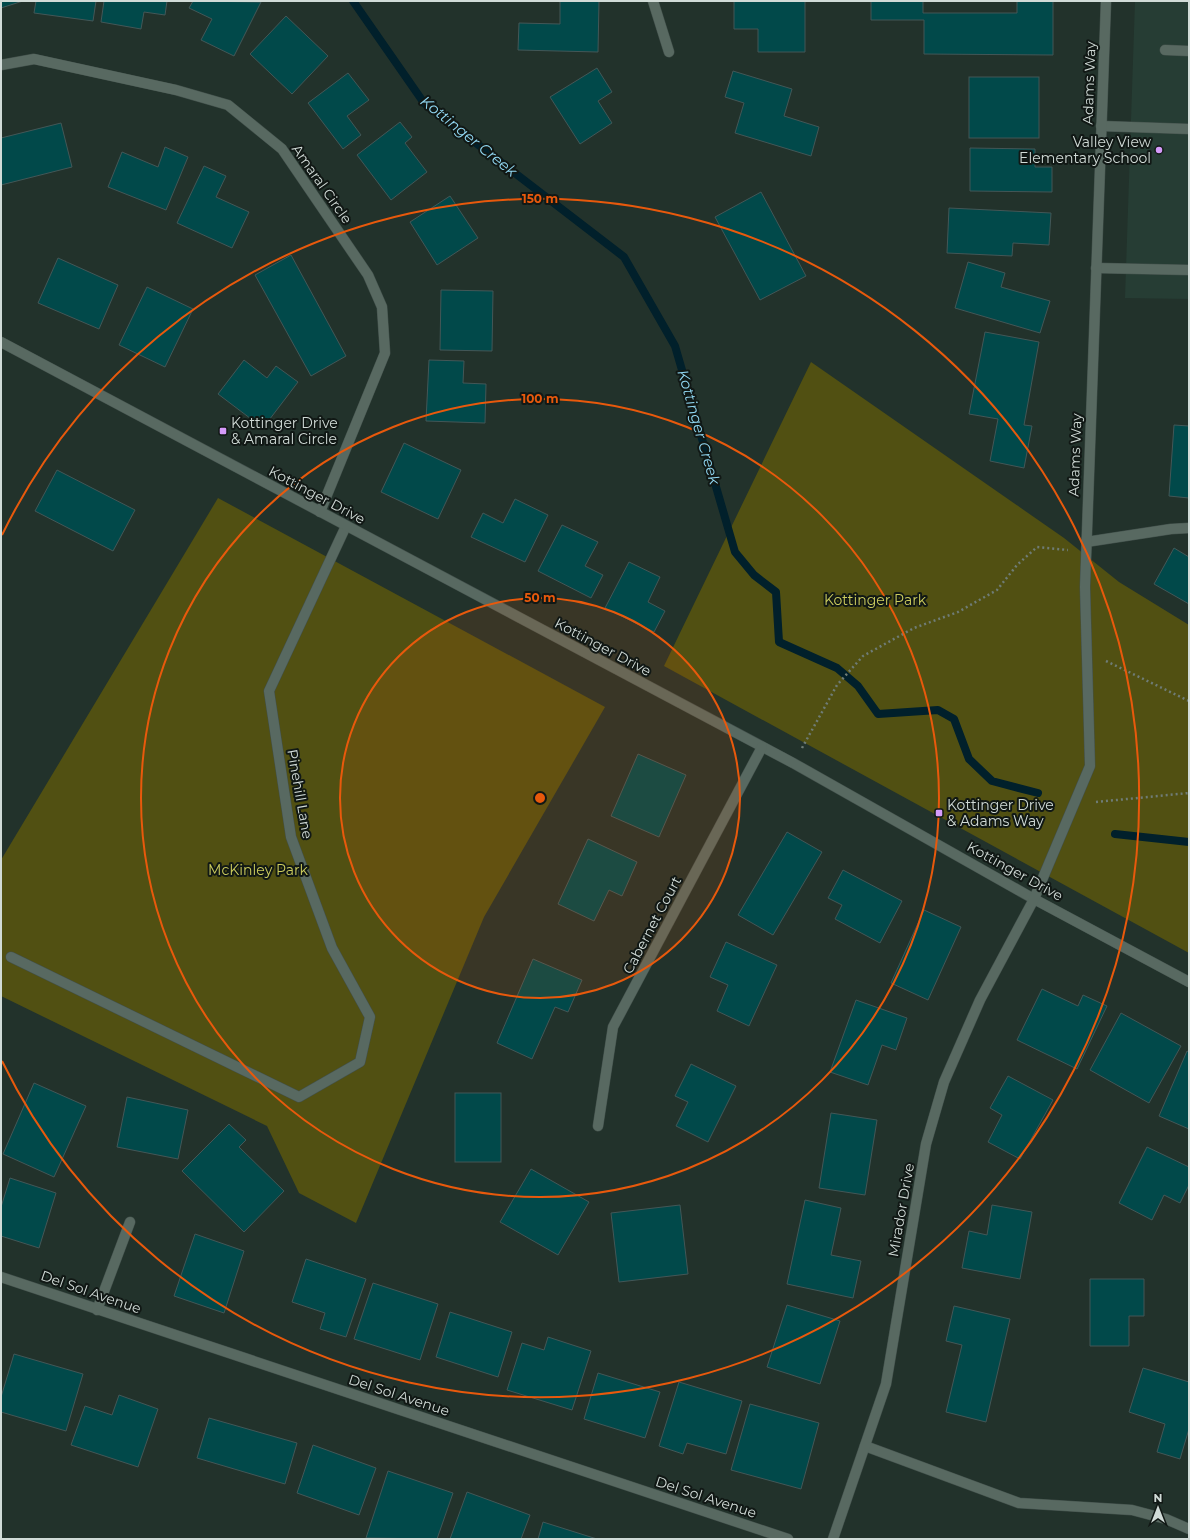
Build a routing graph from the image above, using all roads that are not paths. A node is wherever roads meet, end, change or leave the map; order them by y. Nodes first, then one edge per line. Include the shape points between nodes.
1 (652, 1) edge
2 (1106, 1) edge
3 (1166, 50) dead end
4 (1189, 51) edge
5 (669, 52) dead end
6 (1, 65) edge
7 (1101, 126) junction
8 (1189, 129) edge
9 (1096, 268) junction
10 (1189, 270) edge
11 (1, 342) edge
12 (320, 512) junction
13 (346, 526) junction
14 (1189, 528) edge
15 (1086, 542) junction
16 (762, 747) junction
17 (1034, 898) junction
18 (11, 957) dead end
19 (1189, 982) edge
20 (598, 1126) dead end
21 (130, 1222) dead end
22 (1, 1277) edge
23 (97, 1310) junction
24 (865, 1446) junction
25 (1189, 1529) edge
26 (788, 1539) edge
27 (833, 1539) edge

1 - 5 street
2 - 7 street, Adams Way
3 - 4 street
6 - 12 street, Amaral Circle via 34,59 191,94 228,105 282,149 368,276 382,307 385,353
7 - 8 street
7 - 9 street, Adams Way
9 - 10 street
9 - 15 street, Adams Way
11 - 12 street, Kottinger Drive
12 - 13 street, Kottinger Drive
13 - 16 street, Kottinger Drive
13 - 18 street, Pinehill Lane via 269,691 291,836 332,948 370,1017 360,1062 299,1096
14 - 15 street
15 - 17 street, Adams Way via 1090,766
16 - 17 street, Kottinger Drive
16 - 20 street, Cabernet Court via 613,1027
17 - 19 street, Kottinger Drive
17 - 24 street, Mirador Drive via 980,1000 944,1082 926,1144 886,1384
21 - 23 street
22 - 23 street, Del Sol Avenue
23 - 26 street, Del Sol Avenue
24 - 25 street via 1019,1504 1132,1510 1166,1518
24 - 27 street, Mirador Drive

